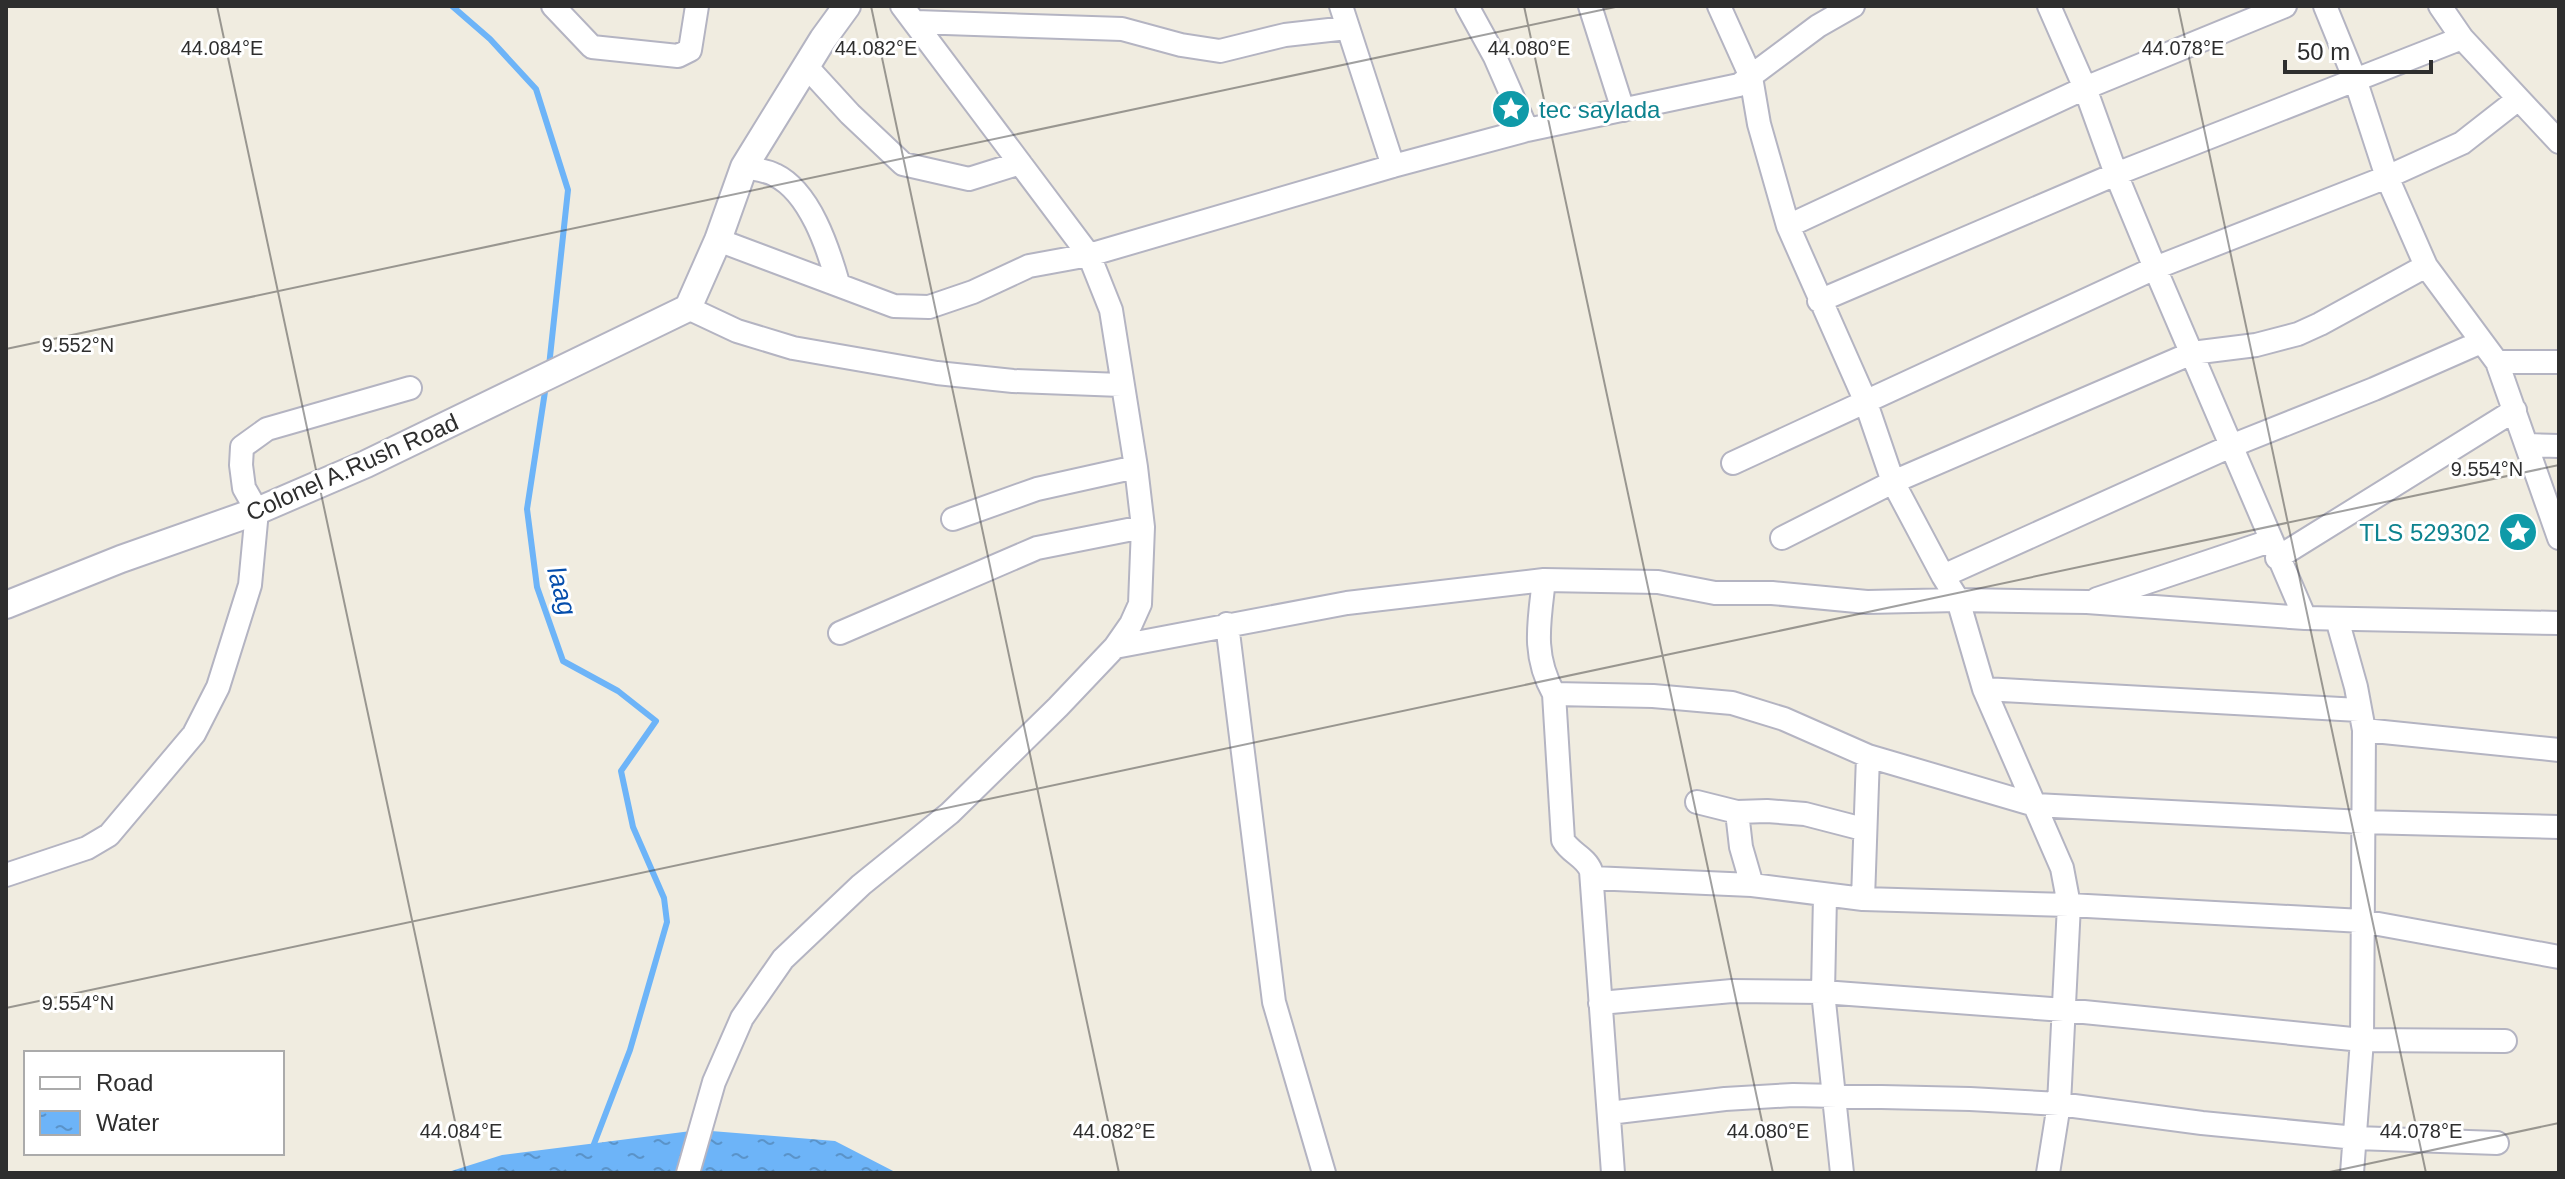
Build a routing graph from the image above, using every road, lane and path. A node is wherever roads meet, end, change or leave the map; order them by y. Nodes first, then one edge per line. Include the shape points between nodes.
1 (553, 6) edge
2 (697, 6) edge
3 (847, 6) edge
4 (1467, 6) edge
5 (1590, 6) edge
6 (1719, 6) edge
7 (1853, 6) edge
8 (2049, 6) edge
9 (2285, 6) edge
10 (2325, 6) edge
11 (2440, 6) edge
12 (909, 14) edge
13 (1344, 17) edge
14 (2462, 38) junction
15 (806, 66) junction
16 (1751, 77) junction
17 (2356, 82) junction
18 (2085, 88) junction
19 (2517, 100) junction
20 (1623, 110) junction
21 (1527, 130) junction
22 (2559, 142) edge
23 (1020, 163) junction
24 (1393, 166) junction
25 (744, 167) junction
26 (2116, 174) junction
27 (2387, 177) junction
28 (1788, 226) junction
29 (718, 240) junction
30 (1089, 255) junction
31 (2426, 266) junction
32 (2155, 268) junction
33 (838, 283) junction
34 (1819, 301) junction
35 (688, 308) junction
36 (2481, 342) junction
37 (2192, 353) junction
38 (2497, 362) junction
39 (2559, 362) edge
40 (1121, 385) junction
41 (410, 388) dead end
42 (1865, 400) junction
43 (2515, 410) junction
44 (2528, 445) junction
45 (2231, 446) junction
46 (2559, 446) edge
47 (1733, 463) dead end
48 (1136, 467) junction
49 (1893, 482) junction
50 (257, 511) junction
51 (953, 519) dead end
52 (1143, 527) junction
53 (2559, 536) edge
54 (1782, 538) dead end
55 (2274, 550) junction
56 (1943, 576) junction
57 (1544, 580) junction
58 (1958, 600) junction
59 (2087, 602) junction
60 (6, 605) edge
61 (2305, 618) junction
62 (2337, 619) junction
63 (2559, 623) edge
64 (1227, 624) junction
65 (840, 633) dead end
66 (1115, 647) junction
67 (1984, 689) junction
68 (1554, 694) junction
69 (2361, 720) junction
70 (2559, 750) edge
71 (1868, 756) junction
72 (1697, 802) dead end
73 (2035, 805) junction
74 (1737, 812) junction
75 (2363, 822) junction
76 (2559, 827) edge
77 (1863, 829) junction
78 (6, 875) edge
79 (1592, 878) junction
80 (1752, 885) junction
81 (1825, 896) junction
82 (1863, 899) junction
83 (2069, 905) junction
84 (2362, 921) junction
85 (2559, 957) edge
86 (1823, 992) junction
87 (1600, 1003) junction
88 (2064, 1010) junction
89 (2362, 1040) junction
90 (2505, 1041) dead end
91 (1834, 1098) junction
92 (2059, 1104) junction
93 (1609, 1113) junction
94 (2356, 1138) junction
95 (2497, 1143) dead end
96 (688, 1173) edge
97 (1324, 1173) edge
98 (1613, 1173) edge
99 (1842, 1173) edge
100 (2048, 1173) edge
101 (2352, 1173) edge

1 - 2 street via 592,47 678,56 690,50
3 - 15 street
4 - 21 street
5 - 20 street
6 - 16 street
7 - 16 street via 1781,51
8 - 18 street
9 - 18 street
10 - 17 street
11 - 14 street
12 - 13 street via 1122,29 1220,51
12 - 23 street
13 - 24 street
14 - 17 street
14 - 19 street
15 - 23 street via 903,164 969,179
15 - 25 street
16 - 20 street via 1739,85
16 - 28 street
17 - 26 street
17 - 27 street
18 - 26 street
18 - 28 street
19 - 22 street
19 - 27 street via 2462,143
20 - 21 street
21 - 24 street
23 - 30 street
24 - 30 street
25 - 29 street
25 - 33 street via 776,175 804,200 827,244
26 - 32 street
26 - 34 street
27 - 31 street
27 - 32 street
28 - 34 street
29 - 33 street
29 - 35 street
30 - 33 street via 1029,266 929,307 894,306
30 - 40 street via 1111,310
31 - 36 street
31 - 37 street via 2298,334
32 - 37 street
32 - 42 street
34 - 42 street
35 - 40 street via 737,331 793,348 937,373
35 - 50 street, Colonel A.Rush Road
36 - 38 street
36 - 45 street
37 - 45 street
37 - 49 street
38 - 39 street
38 - 43 street
40 - 48 street
41 - 50 street via 267,429 242,447 244,488
42 - 47 street
42 - 49 street
43 - 44 street
43 - 55 street
44 - 46 street
44 - 53 street
45 - 55 street
45 - 56 street
48 - 51 street via 1037,489
48 - 52 street
49 - 54 street
49 - 56 street
50 - 60 street, Colonel A.Rush Road
50 - 78 street via 250,585 218,687 194,734 109,835 87,848
52 - 65 street via 1037,548
52 - 66 street via 1140,604
55 - 59 street
55 - 61 street
56 - 58 street
57 - 58 street via 1658,582 1715,593 1867,602
57 - 64 street via 1347,603
57 - 68 street via 1540,660
58 - 59 street
58 - 67 street
59 - 61 street
61 - 62 street
62 - 63 street
62 - 69 street
64 - 66 street
64 - 97 street via 1274,1002
66 - 96 street via 950,813 861,885 783,959 742,1018 714,1082
67 - 69 street
67 - 73 street
68 - 71 street via 1732,703
68 - 79 street via 1561,832 1567,848 1590,866
69 - 70 street
69 - 75 street
71 - 73 street
71 - 77 street
72 - 74 street
73 - 75 street
73 - 83 street via 2062,868
74 - 77 street via 1805,814
74 - 80 street
75 - 76 street
75 - 84 street
77 - 82 street
79 - 80 street
79 - 87 street
80 - 81 street
81 - 82 street
81 - 86 street
82 - 83 street
83 - 84 street
83 - 88 street
84 - 85 street
84 - 89 street
86 - 87 street via 1732,991
86 - 88 street
86 - 91 street
87 - 93 street
88 - 89 street
88 - 92 street
89 - 90 street
89 - 94 street
91 - 92 street
91 - 93 street via 1725,1099
91 - 99 street
92 - 94 street
92 - 100 street
93 - 98 street
94 - 95 street
94 - 101 street

